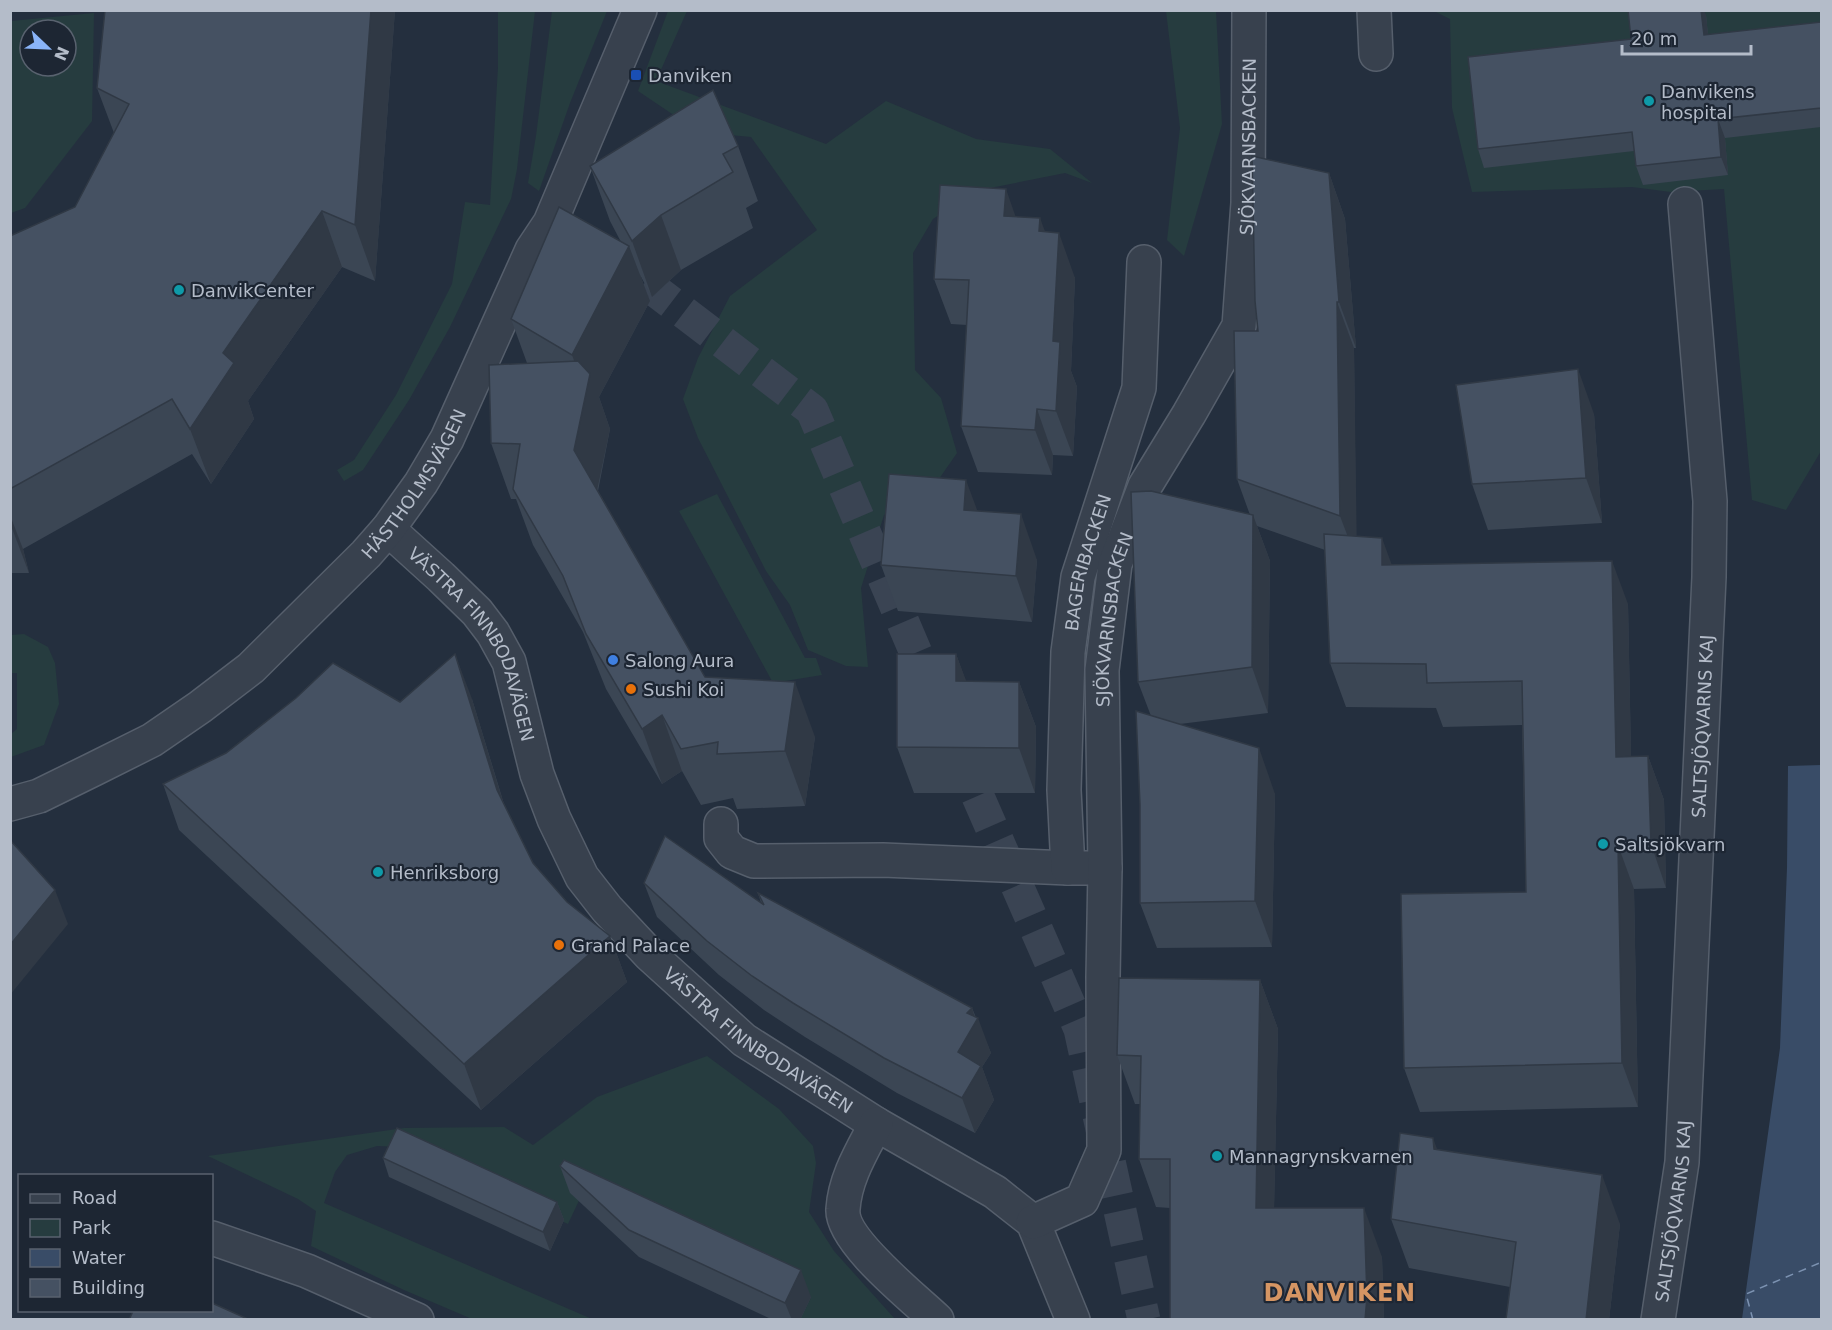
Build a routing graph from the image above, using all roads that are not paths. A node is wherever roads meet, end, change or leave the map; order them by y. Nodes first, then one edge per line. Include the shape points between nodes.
1 (640, 10) edge
2 (1249, 10) edge
3 (1374, 10) edge
4 (1376, 54) dead end
5 (1685, 204) dead end
6 (550, 223) junction
7 (579, 237) tunnel mouth
8 (1144, 262) dead end
9 (388, 529) junction
10 (10, 804) edge
11 (721, 824) dead end
12 (1068, 868) junction
13 (1105, 868) junction
14 (876, 1124) junction
15 (1033, 1222) junction
16 (213, 1238) edge
17 (417, 1320) edge
18 (938, 1320) edge
19 (1073, 1320) edge
20 (1658, 1320) edge

1 - 6 street, HÄSTHOLMSVÄGEN
2 - 13 street, SJÖKVARNSBACKEN via 1248,203 1239,326 1145,486 1115,564 1102,670
3 - 4 street
5 - 20 street, SALTSJÖQVARNS KAJ via 1710,501 1709,577 1682,1162
6 - 7 street
6 - 9 street, HÄSTHOLMSVÄGEN via 532,250 447,439
8 - 12 street, BAGERIBACKEN via 1139,388 1078,577 1068,652 1064,790
9 - 10 street, HÄSTHOLMSVÄGEN via 251,668 200,707 152,740 39,796
9 - 14 street, VÄSTRA FINNBODAVÄGEN via 477,612 509,662 537,774 554,819 582,877 607,909 650,955 744,1040
11 - 12 street via 721,838 732,852 754,861 883,860
12 - 13 street
13 - 15 street, SJÖKVARNSBACKEN via 1104,1150 1082,1200
14 - 15 street, VÄSTRA FINNBODAVÄGEN via 995,1192
14 - 18 street via 848,1182 842,1212 847,1228 870,1257
15 - 19 street, VÄSTRA FINNBODAVÄGEN
16 - 17 street via 308,1271

